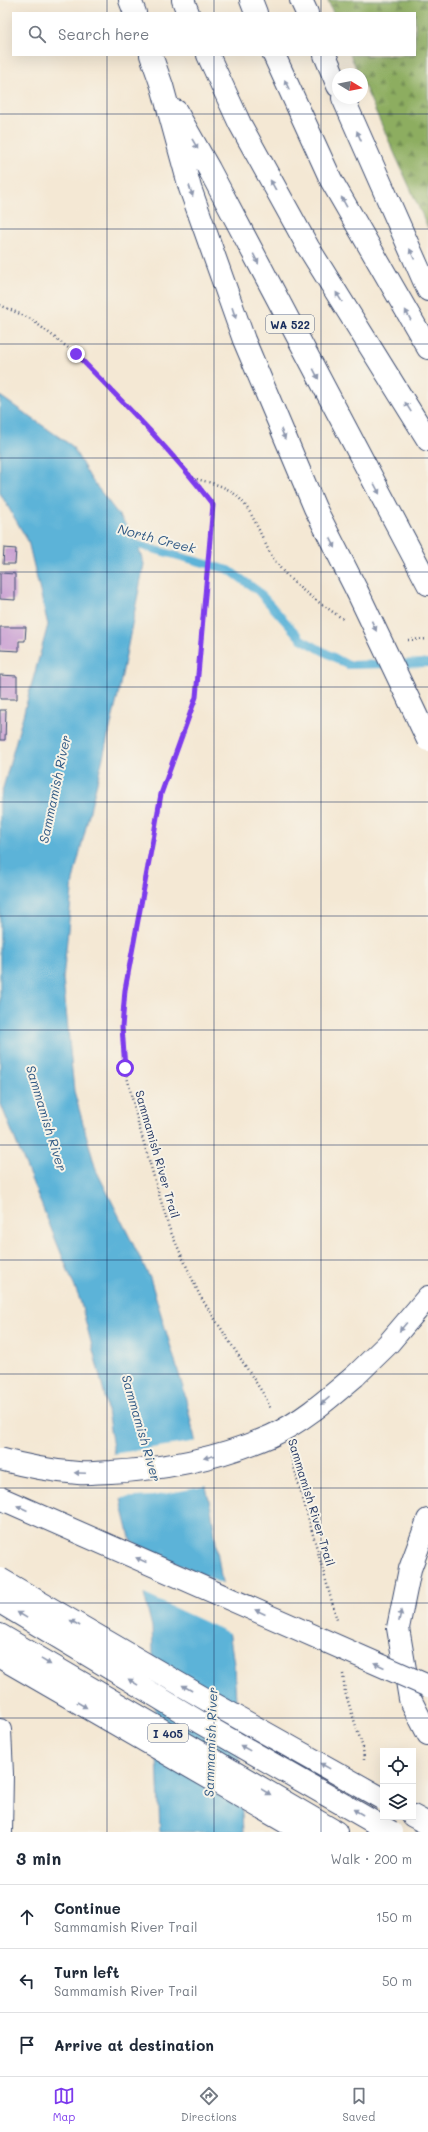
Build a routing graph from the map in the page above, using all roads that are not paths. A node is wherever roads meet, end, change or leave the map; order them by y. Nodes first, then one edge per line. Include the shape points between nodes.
1 (130, 0) edge
2 (183, 0) edge
3 (251, 0) edge
4 (301, 0) edge
5 (135, 12) edge
6 (188, 12) edge
7 (256, 12) edge
8 (307, 12) edge
9 (151, 56) edge
10 (208, 56) edge
11 (274, 56) edge
12 (325, 56) edge
13 (332, 72) edge
14 (162, 86) junction
15 (346, 104) edge
16 (428, 290) edge
17 (428, 348) edge
18 (428, 440) edge
19 (428, 584) edge
20 (428, 740) edge
21 (428, 1297) edge
22 (0, 1459) edge
23 (0, 1498) edge
24 (427, 1521) edge
25 (0, 1579) edge
26 (0, 1602) edge
27 (0, 1635) edge
28 (0, 1657) edge
29 (428, 1686) edge
30 (0, 1730) edge
31 (428, 1734) edge
32 (380, 1797) edge
33 (416, 1818) edge
34 (428, 1824) edge
35 (1, 1832) edge
36 (303, 1832) edge
37 (336, 1832) edge
38 (391, 1832) edge

1 - 5 main road
2 - 6 main road
3 - 7 main road
4 - 8 main road
9 - 14 main road, WA 522
18 -> 10 main road via 308,247 240,124
17 -> 11 main road via 331,180
12 - 13 main road
14 -> 19 main road, WA 522 via 209,169
14 -> 20 main road, bridge via 190,188 244,340 315,508
16 -> 15 main road
21 -> 22 main road, bridge via 388,1344 317,1409 272,1435 225,1453 180,1464 138,1470 79,1473 27,1466
29 -> 23 main road, bridge
31 -> 24 main road via 410,1699 398,1628 410,1569
32 -> 25 main road, bridge
38 -> 26 main road, I 405, bridge via 201,1724
27 -> 37 main road, I 405
28 -> 36 main road, I 405
30 - 35 main road
33 - 34 main road

